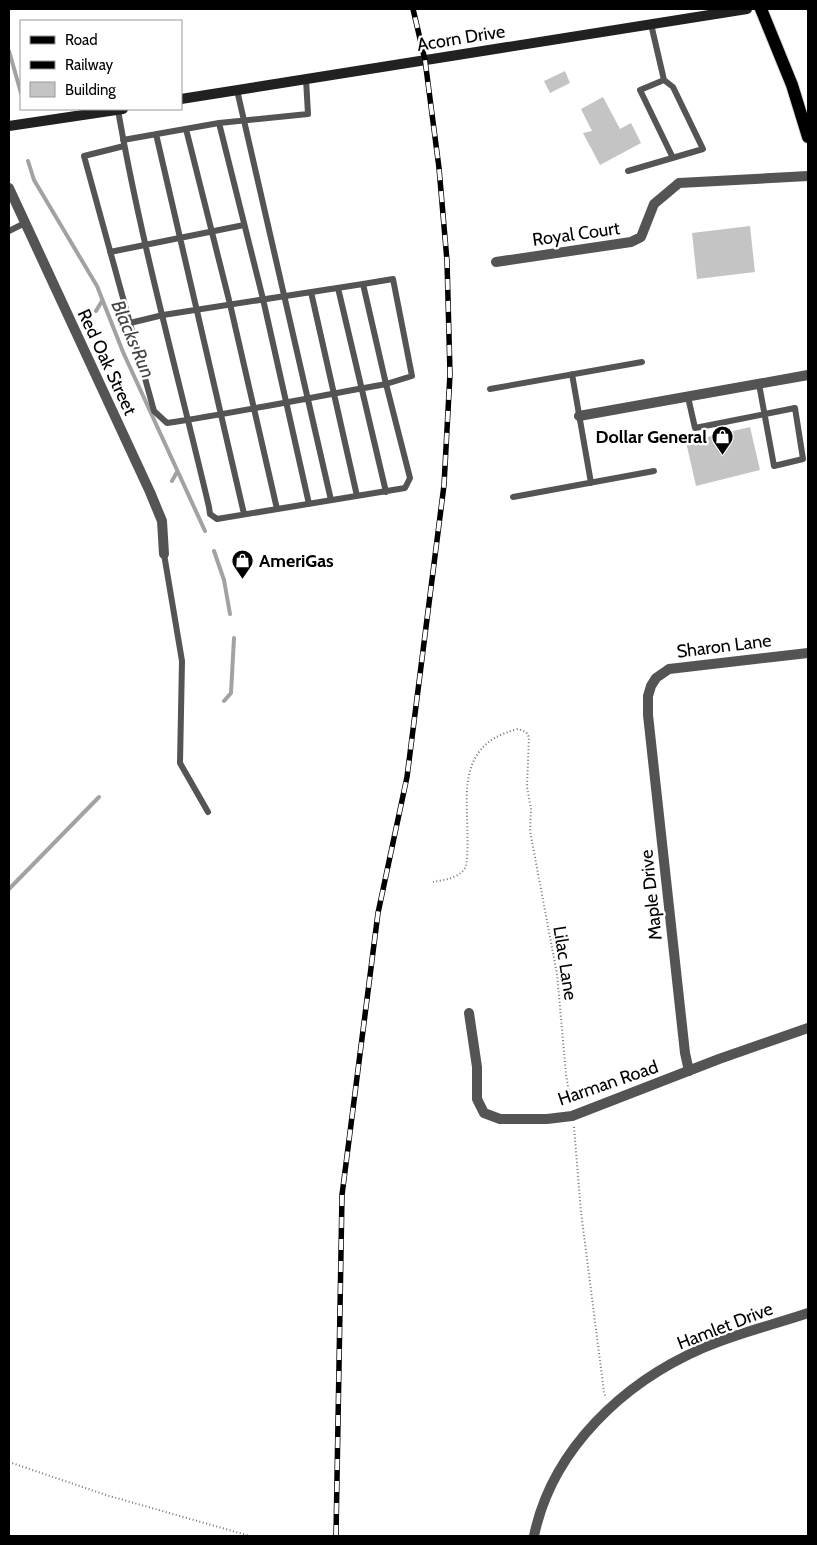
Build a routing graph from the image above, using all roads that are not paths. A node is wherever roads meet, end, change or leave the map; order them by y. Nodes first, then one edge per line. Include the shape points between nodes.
1 (747, 9) edge
2 (761, 9) edge
3 (651, 24) junction
4 (306, 79) junction
5 (664, 80) junction
6 (237, 90) junction
7 (182, 99) edge
8 (114, 110) edge
9 (121, 110) edge
10 (243, 119) junction
11 (219, 123) junction
12 (9, 126) edge
13 (186, 128) junction
14 (156, 134) junction
15 (808, 137) edge
16 (124, 143) junction
17 (673, 158) junction
18 (628, 171) dead end
19 (808, 176) edge
20 (9, 188) edge
21 (24, 223) junction
22 (244, 225) junction
23 (9, 231) edge
24 (211, 232) junction
25 (180, 238) junction
26 (147, 244) junction
27 (110, 252) junction
28 (496, 262) dead end
29 (363, 284) junction
30 (338, 288) junction
31 (311, 292) junction
32 (284, 296) junction
33 (263, 299) junction
34 (230, 304) junction
35 (196, 310) junction
36 (164, 315) junction
37 (130, 323) junction
38 (642, 362) dead end
39 (572, 374) junction
40 (808, 375) edge
41 (386, 384) junction
42 (759, 384) junction
43 (362, 388) junction
44 (490, 389) dead end
45 (334, 394) junction
46 (688, 397) junction
47 (308, 398) junction
48 (286, 402) junction
49 (254, 408) junction
50 (220, 414) junction
51 (764, 414) junction
52 (579, 416) junction
53 (188, 420) junction
54 (654, 471) dead end
55 (591, 483) junction
56 (386, 492) junction
57 (357, 496) junction
58 (513, 497) dead end
59 (331, 500) junction
60 (309, 504) junction
61 (277, 509) junction
62 (244, 514) junction
63 (164, 554) joint
64 (808, 653) edge
65 (648, 716) joint
66 (208, 812) dead end
67 (469, 1012) dead end
68 (808, 1028) edge
69 (689, 1071) junction
70 (808, 1313) edge
71 (534, 1536) edge

1 - 3 street, Acorn Drive
2 - 15 main road via 792,85
3 - 4 street, Acorn Drive
3 - 5 lane
4 - 6 street, Acorn Drive
4 - 10 lane via 308,114
5 - 17 lane via 640,90
5 - 17 lane via 673,87 703,149
6 - 7 street, Acorn Drive
6 - 10 lane
8 - 12 street
9 - 16 lane
10 - 11 lane
10 - 32 lane
11 - 13 lane
11 - 22 lane
13 - 14 lane
13 - 24 lane
14 - 16 lane
14 - 25 lane
16 - 26 lane
16 - 27 lane via 84,156
17 - 18 lane
19 - 28 street, Royal Court via 679,183 654,204 641,237 631,242
20 - 21 street, Red Oak Street
21 - 23 lane
21 - 63 street, Red Oak Street via 150,492 162,521
22 - 24 lane
22 - 33 lane
24 - 25 lane
24 - 34 lane
25 - 26 lane
25 - 35 lane
26 - 27 lane
26 - 36 lane
27 - 37 lane
29 - 30 lane
29 - 41 lane
29 - 41 lane via 393,279 412,376
30 - 31 lane
30 - 43 lane
31 - 32 lane
31 - 45 lane
32 - 33 lane
32 - 47 lane
33 - 34 lane
33 - 48 lane
34 - 35 lane
34 - 49 lane
35 - 36 lane
35 - 50 lane
36 - 37 lane
36 - 53 lane
37 - 53 lane via 154,411 166,423
38 - 39 lane
39 - 44 lane
39 - 52 lane
40 - 42 street
41 - 43 lane
41 - 56 lane via 410,478 405,488
42 - 46 street
42 - 51 lane
43 - 45 lane
43 - 56 lane
45 - 47 lane
45 - 57 lane
46 - 51 lane via 696,428
46 - 52 street
47 - 48 lane
47 - 59 lane
48 - 49 lane
48 - 60 lane
49 - 50 lane
49 - 61 lane
50 - 53 lane
50 - 62 lane
51 - 51 lane via 774,466 803,459 794,408
52 - 55 lane
53 - 62 lane via 210,514 216,519
54 - 55 lane
55 - 58 lane
56 - 57 lane
57 - 59 lane
59 - 60 lane
60 - 61 lane
61 - 62 lane
63 - 66 lane via 182,661 180,762
64 - 65 street, Sharon Lane via 669,669 651,686
65 - 69 street, Maple Drive
67 - 69 street, Harman Road via 478,1099 484,1113 500,1119 572,1116
68 - 69 street, Harman Road
70 - 71 street, Hamlet Drive via 703,1348 668,1366 612,1406 584,1435 559,1470 542,1504

